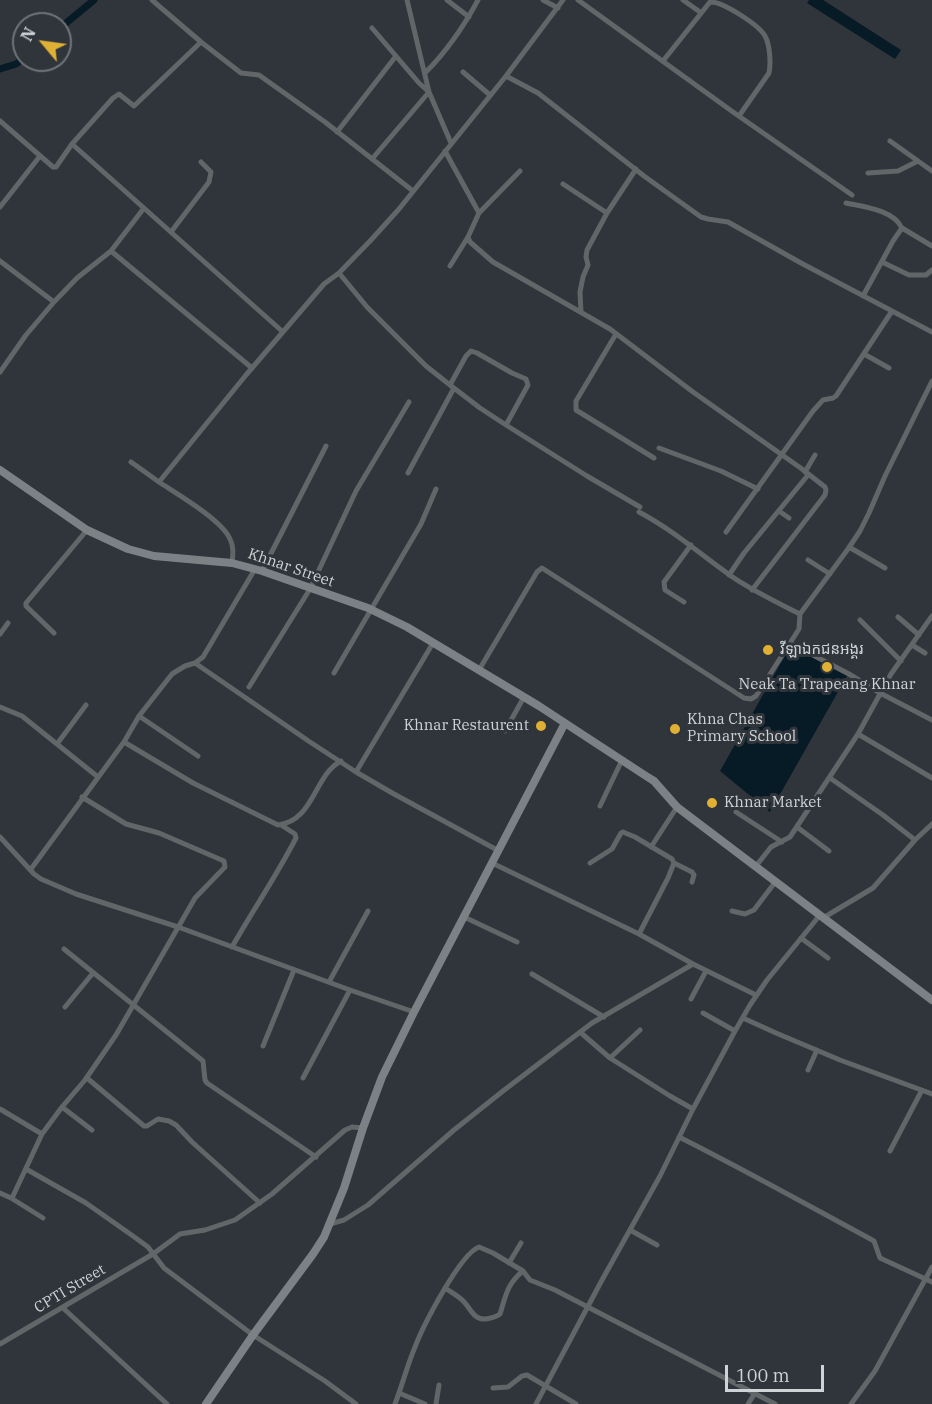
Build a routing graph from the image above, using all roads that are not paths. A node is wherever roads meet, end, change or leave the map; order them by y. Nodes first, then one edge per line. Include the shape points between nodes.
1 (152, 0) edge
2 (407, 0) edge
3 (447, 0) edge
4 (478, 0) edge
5 (543, 0) edge
6 (563, 0) edge
7 (578, 0) edge
8 (683, 0) edge
9 (558, 8) junction
10 (700, 12) junction
11 (469, 17) junction
12 (372, 27) dead end
13 (201, 42) junction
14 (396, 57) junction
15 (663, 61) junction
16 (463, 72) dead end
17 (425, 73) junction
18 (506, 76) junction
19 (429, 92) junction
20 (490, 95) junction
21 (739, 116) junction
22 (0, 122) edge
23 (337, 132) junction
24 (890, 141) dead end
25 (451, 143) junction
26 (72, 144) junction
27 (445, 151) junction
28 (40, 156) junction
29 (372, 159) junction
30 (918, 161) junction
31 (201, 162) dead end
32 (636, 169) junction
33 (520, 171) dead end
34 (932, 171) edge
35 (868, 173) dead end
36 (563, 184) dead end
37 (413, 191) junction
38 (852, 195) dead end
39 (846, 203) dead end
40 (0, 207) edge
41 (144, 208) junction
42 (479, 213) junction
43 (606, 213) junction
44 (902, 228) junction
45 (171, 232) junction
46 (468, 237) junction
47 (932, 246) edge
48 (111, 251) junction
49 (0, 261) edge
50 (882, 262) junction
51 (450, 266) dead end
52 (932, 270) edge
53 (339, 273) junction
54 (863, 296) junction
55 (54, 302) junction
56 (892, 311) junction
57 (581, 312) junction
58 (283, 332) junction
59 (932, 332) edge
60 (616, 334) junction
61 (864, 354) junction
62 (252, 368) junction
63 (889, 368) dead end
64 (0, 372) edge
65 (932, 381) edge
66 (452, 386) junction
67 (410, 402) dead end
68 (506, 425) junction
69 (326, 446) dead end
70 (658, 448) dead end
71 (782, 455) junction
72 (815, 455) dead end
73 (654, 458) dead end
74 (131, 462) dead end
75 (0, 470) edge
76 (408, 473) dead end
77 (807, 473) junction
78 (159, 482) junction
79 (436, 489) dead end
80 (758, 489) junction
81 (779, 511) junction
82 (789, 518) dead end
83 (87, 530) junction
84 (726, 532) dead end
85 (692, 545) junction
86 (849, 547) junction
87 (807, 560) dead end
88 (232, 563) junction
89 (885, 568) dead end
90 (258, 570) junction
91 (830, 574) junction
92 (729, 575) junction
93 (310, 589) junction
94 (752, 590) junction
95 (684, 602) dead end
96 (372, 610) junction
97 (800, 614) junction
98 (898, 616) dead end
99 (932, 616) edge
100 (860, 620) dead end
101 (8, 623) dead end
102 (929, 626) edge
103 (54, 633) dead end
104 (0, 634) edge
105 (919, 635) junction
106 (433, 643) junction
107 (790, 643) junction
108 (912, 645) junction
109 (925, 654) dead end
110 (901, 661) junction
111 (195, 663) junction
112 (479, 670) junction
113 (334, 673) dead end
114 (249, 687) dead end
115 (880, 693) junction
116 (524, 697) junction
117 (86, 705) dead end
118 (0, 707) edge
119 (139, 716) junction
120 (932, 720) edge
121 (566, 723) junction
122 (505, 731) dead end
123 (858, 734) junction
124 (124, 742) junction
125 (57, 744) junction
126 (198, 756) dead end
127 (622, 760) junction
128 (341, 761) junction
129 (356, 772) junction
130 (98, 777) junction
131 (830, 778) junction
132 (932, 778) edge
133 (82, 797) junction
134 (600, 806) dead end
135 (677, 807) junction
136 (736, 812) dead end
137 (932, 824) edge
138 (281, 825) junction
139 (797, 827) junction
140 (0, 837) edge
141 (915, 840) junction
142 (783, 842) junction
143 (651, 847) junction
144 (499, 851) junction
145 (829, 851) dead end
146 (492, 863) junction
147 (590, 863) dead end
148 (674, 863) junction
149 (756, 866) junction
150 (31, 869) junction
151 (776, 881) junction
152 (692, 882) dead end
153 (368, 911) dead end
154 (732, 911) dead end
155 (464, 917) junction
156 (821, 917) junction
157 (178, 927) junction
158 (639, 934) junction
159 (801, 938) junction
160 (518, 942) dead end
161 (232, 946) junction
162 (64, 950) dead end
163 (828, 958) dead end
164 (693, 964) junction
165 (294, 970) junction
166 (706, 971) junction
167 (93, 973) junction
168 (532, 974) dead end
169 (329, 982) junction
170 (350, 990) junction
171 (756, 995) junction
172 (691, 999) dead end
173 (932, 1000) edge
174 (134, 1005) junction
175 (65, 1008) dead end
176 (414, 1012) junction
177 (703, 1013) dead end
178 (604, 1017) junction
179 (743, 1018) junction
180 (640, 1030) dead end
181 (735, 1031) junction
182 (580, 1032) junction
183 (262, 1046) dead end
184 (817, 1050) junction
185 (610, 1058) junction
186 (808, 1070) dead end
187 (87, 1078) junction
188 (303, 1078) dead end
189 (922, 1090) junction
190 (932, 1094) edge
191 (62, 1107) junction
192 (0, 1108) edge
193 (693, 1109) junction
194 (363, 1128) junction
195 (92, 1130) dead end
196 (42, 1134) junction
197 (679, 1137) junction
198 (890, 1151) dead end
199 (316, 1157) junction
200 (26, 1169) junction
201 (0, 1193) edge
202 (11, 1198) junction
203 (260, 1203) junction
204 (43, 1218) dead end
205 (330, 1224) junction
206 (630, 1230) junction
207 (521, 1243) dead end
208 (657, 1245) dead end
209 (153, 1254) junction
210 (509, 1263) junction
211 (932, 1268) edge
212 (523, 1271) junction
213 (929, 1280) edge
214 (445, 1288) junction
215 (588, 1307) junction
216 (63, 1308) junction
217 (253, 1335) junction
218 (0, 1344) edge
219 (439, 1385) dead end
220 (546, 1385) junction
221 (494, 1388) dead end
222 (754, 1393) junction
223 (399, 1394) junction
224 (167, 1404) edge
225 (206, 1404) edge
226 (356, 1404) edge
227 (395, 1404) edge
228 (425, 1404) edge
229 (436, 1404) edge
230 (536, 1404) edge
231 (576, 1404) edge
232 (748, 1404) edge
233 (775, 1404) edge
234 (851, 1404) edge

1 - 13 street
2 - 17 street
3 - 11 street
4 - 11 street
5 - 9 street
6 - 9 street
7 - 15 street
8 - 10 street
9 - 18 street
10 - 15 street
10 - 21 street via 710,2 719,3 760,30 766,39 769,73
11 - 17 street
12 - 14 street
13 - 23 street via 242,73 259,75
13 - 26 street via 134,106 119,94 113,98
14 - 19 street
14 - 23 street
15 - 21 street
16 - 20 street
17 - 19 street
18 - 20 street
18 - 32 street via 538,93
19 - 25 street
19 - 29 street
20 - 25 street
21 - 38 street
22 - 28 street
23 - 29 street
24 - 30 street
25 - 27 street
26 - 28 street via 56,167
26 - 41 street
27 - 37 street
27 - 42 street
28 - 40 street
29 - 37 street
30 - 34 street
30 - 35 street via 898,171
31 - 45 street via 211,172 209,182
32 - 43 street
32 - 54 street via 702,217 728,222
33 - 42 street
36 - 43 street
37 - 53 street
39 - 44 street via 881,212
41 - 45 street
41 - 48 street
42 - 46 street
43 - 57 street via 586,253 588,265 581,283
44 - 47 street
44 - 50 street
45 - 58 street
46 - 51 street
46 - 57 street via 493,262
48 - 55 street
48 - 62 street
49 - 55 street
50 - 52 street via 909,275 926,275
50 - 54 street
53 - 58 street via 324,284
53 - 66 street via 375,316
54 - 56 street
55 - 64 street
56 - 59 street
56 - 61 street
57 - 60 street
58 - 62 street
60 - 71 street
60 - 73 street via 575,407
61 - 63 street
61 - 71 street via 836,396 823,400
62 - 78 street
65 - 86 street
66 - 68 street
66 - 68 street via 471,351 526,379 528,386
66 - 76 street
67 - 93 street via 356,491
68 - 85 street
69 - 90 street
70 - 80 street
71 - 77 street
71 - 80 street
72 - 77 street
74 - 78 street
75 - 83 street, Khnar Street
77 - 81 street
77 - 94 street via 825,487 825,495
78 - 88 street via 225,530 234,550
79 - 96 street via 421,524
80 - 84 street
81 - 82 street
81 - 92 street
83 - 88 street, Khnar Street via 153,556
83 - 103 street via 26,603
85 - 92 street
85 - 95 street via 663,582 665,590
86 - 89 street
86 - 91 street
87 - 91 street
88 - 90 street, Khnar Street
90 - 93 street, Khnar Street
90 - 111 street via 203,657
91 - 97 street
92 - 94 street
93 - 96 street, Khnar Street
93 - 114 street
94 - 97 street
96 - 106 street, Khnar Street
96 - 113 street
97 - 107 street via 799,628
98 - 105 street
99 - 102 street
100 - 110 street
101 - 104 street
102 - 105 street
105 - 108 street
106 - 112 street, Khnar Street
106 - 129 street
107 - 112 street via 756,696 744,698 542,568
107 - 115 street
108 - 109 street
108 - 110 street
110 - 115 street
111 - 119 street via 172,674
111 - 128 street
112 - 116 street, Khnar Street
115 - 120 street
115 - 123 street
116 - 121 street, Khnar Street
116 - 122 street
117 - 125 street
118 - 125 street via 22,716
119 - 124 street
119 - 126 street
121 - 127 street, Khnar Street
121 - 144 street
123 - 131 street
123 - 132 street
124 - 130 street
124 - 138 street via 193,783
125 - 130 street
127 - 134 street
127 - 135 street, Khnar Street via 654,781
128 - 129 street
128 - 138 street via 328,771 309,805
129 - 144 street
130 - 133 street
131 - 139 street
131 - 141 street
133 - 150 street
133 - 157 street via 126,824 159,833 225,862 225,867 195,898
135 - 143 street
135 - 149 street, Khnar Street
136 - 142 street
137 - 141 street
138 - 161 street via 296,838
139 - 142 street
139 - 145 street
140 - 150 street
141 - 156 street via 873,888
142 - 149 street via 771,847
143 - 147 street via 622,832 612,849
143 - 148 street
144 - 146 street
146 - 155 street
146 - 158 street
148 - 152 street via 692,872
148 - 158 street
149 - 151 street, Khnar Street
150 - 157 street via 41,879 76,894
151 - 154 street via 754,910 745,914
151 - 156 street, Khnar Street
153 - 169 street
155 - 160 street
155 - 176 street
156 - 159 street
156 - 173 street, Khnar Street
157 - 161 street
157 - 174 street
158 - 164 street
159 - 163 street
159 - 171 street
161 - 165 street
162 - 167 street
164 - 166 street
164 - 178 street
165 - 169 street
165 - 183 street
166 - 171 street
166 - 172 street
167 - 174 street
167 - 175 street
168 - 178 street
169 - 170 street
170 - 176 street
170 - 188 street
171 - 179 street
174 - 187 street
174 - 199 street via 203,1061 207,1083
176 - 194 street via 382,1077
177 - 181 street
178 - 182 street
179 - 181 street
179 - 184 street
180 - 185 street
181 - 193 street
182 - 185 street
182 - 205 street via 462,1123 368,1205
184 - 186 street
184 - 189 street
185 - 193 street
187 - 191 street
187 - 203 street via 144,1126 158,1119 176,1125
189 - 190 street
189 - 198 street
191 - 195 street
191 - 196 street
192 - 196 street
193 - 197 street
194 - 199 street, CPTI Street via 349,1128
194 - 205 street
196 - 200 street
197 - 206 street
197 - 213 street via 874,1241 880,1258
199 - 203 street, CPTI Street
200 - 202 street
200 - 209 street via 86,1203
201 - 202 street
202 - 204 street
203 - 209 street, CPTI Street via 235,1220 180,1234
205 - 217 street via 313,1254
206 - 208 street
206 - 215 street
207 - 210 street
209 - 216 street, CPTI Street
209 - 217 street via 164,1268
210 - 212 street
210 - 214 street via 476,1247
211 - 213 street
212 - 214 street via 508,1288 497,1317 477,1318 462,1299
212 - 215 street via 530,1280
213 - 234 street
214 - 223 street via 419,1337
215 - 220 street
215 - 222 street
216 - 218 street, CPTI Street
216 - 224 street
217 - 225 street
217 - 226 street
219 - 229 street
220 - 221 street via 527,1375 511,1385
220 - 230 street
220 - 231 street
222 - 232 street
222 - 233 street
223 - 227 street
223 - 228 street

